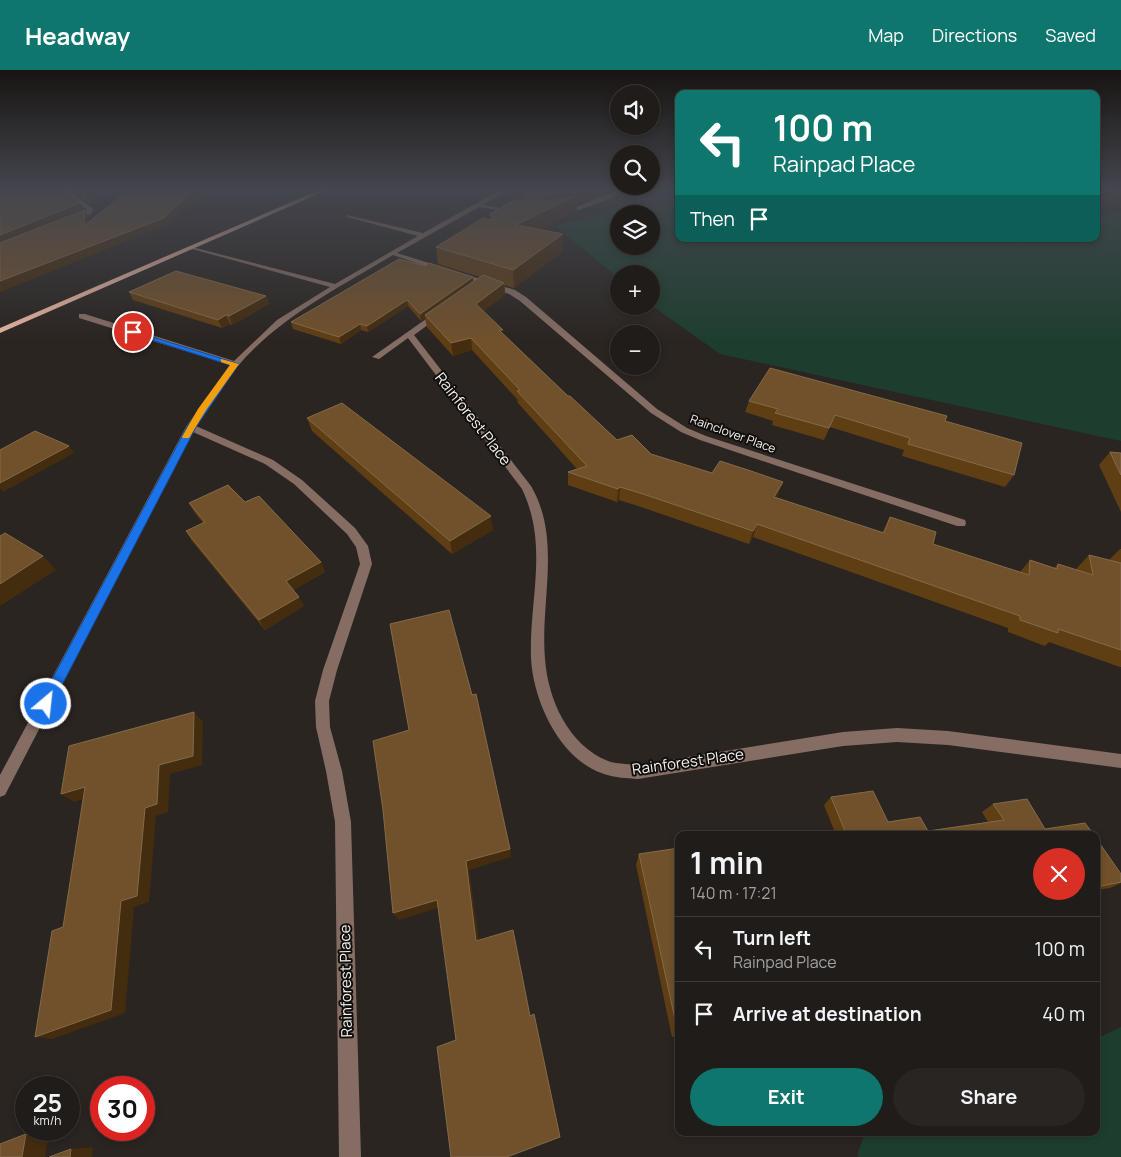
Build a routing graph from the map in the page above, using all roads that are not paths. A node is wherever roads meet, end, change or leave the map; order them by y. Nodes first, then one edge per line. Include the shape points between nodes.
1 (215, 239) edge
2 (417, 239) edge
3 (194, 248) junction
4 (392, 253) junction
5 (336, 286) junction
6 (446, 308) edge
7 (82, 316) dead end
8 (0, 331) edge
9 (409, 334) junction
10 (376, 357) dead end
11 (235, 364) junction
12 (191, 427) junction
13 (961, 523) dead end
14 (1121, 761) edge
15 (0, 790) edge
16 (350, 1157) edge

1 - 3 main road
2 - 4 street
3 - 5 street
3 - 8 main road
4 - 5 street
4 - 13 street, Rainclover Place via 480,285 512,292 638,399 684,430
5 - 11 street via 280,322
6 - 9 street
7 - 11 street
9 - 10 street
9 - 14 street, Rainforest Place via 527,488 536,507 542,534 538,659 547,701 560,730 577,750 606,768 638,772 843,739 897,735 948,738
11 - 12 street
12 - 15 street
12 - 16 street, Rainforest Place via 269,462 298,482 351,531 362,546 366,564 322,701 323,727 342,822

